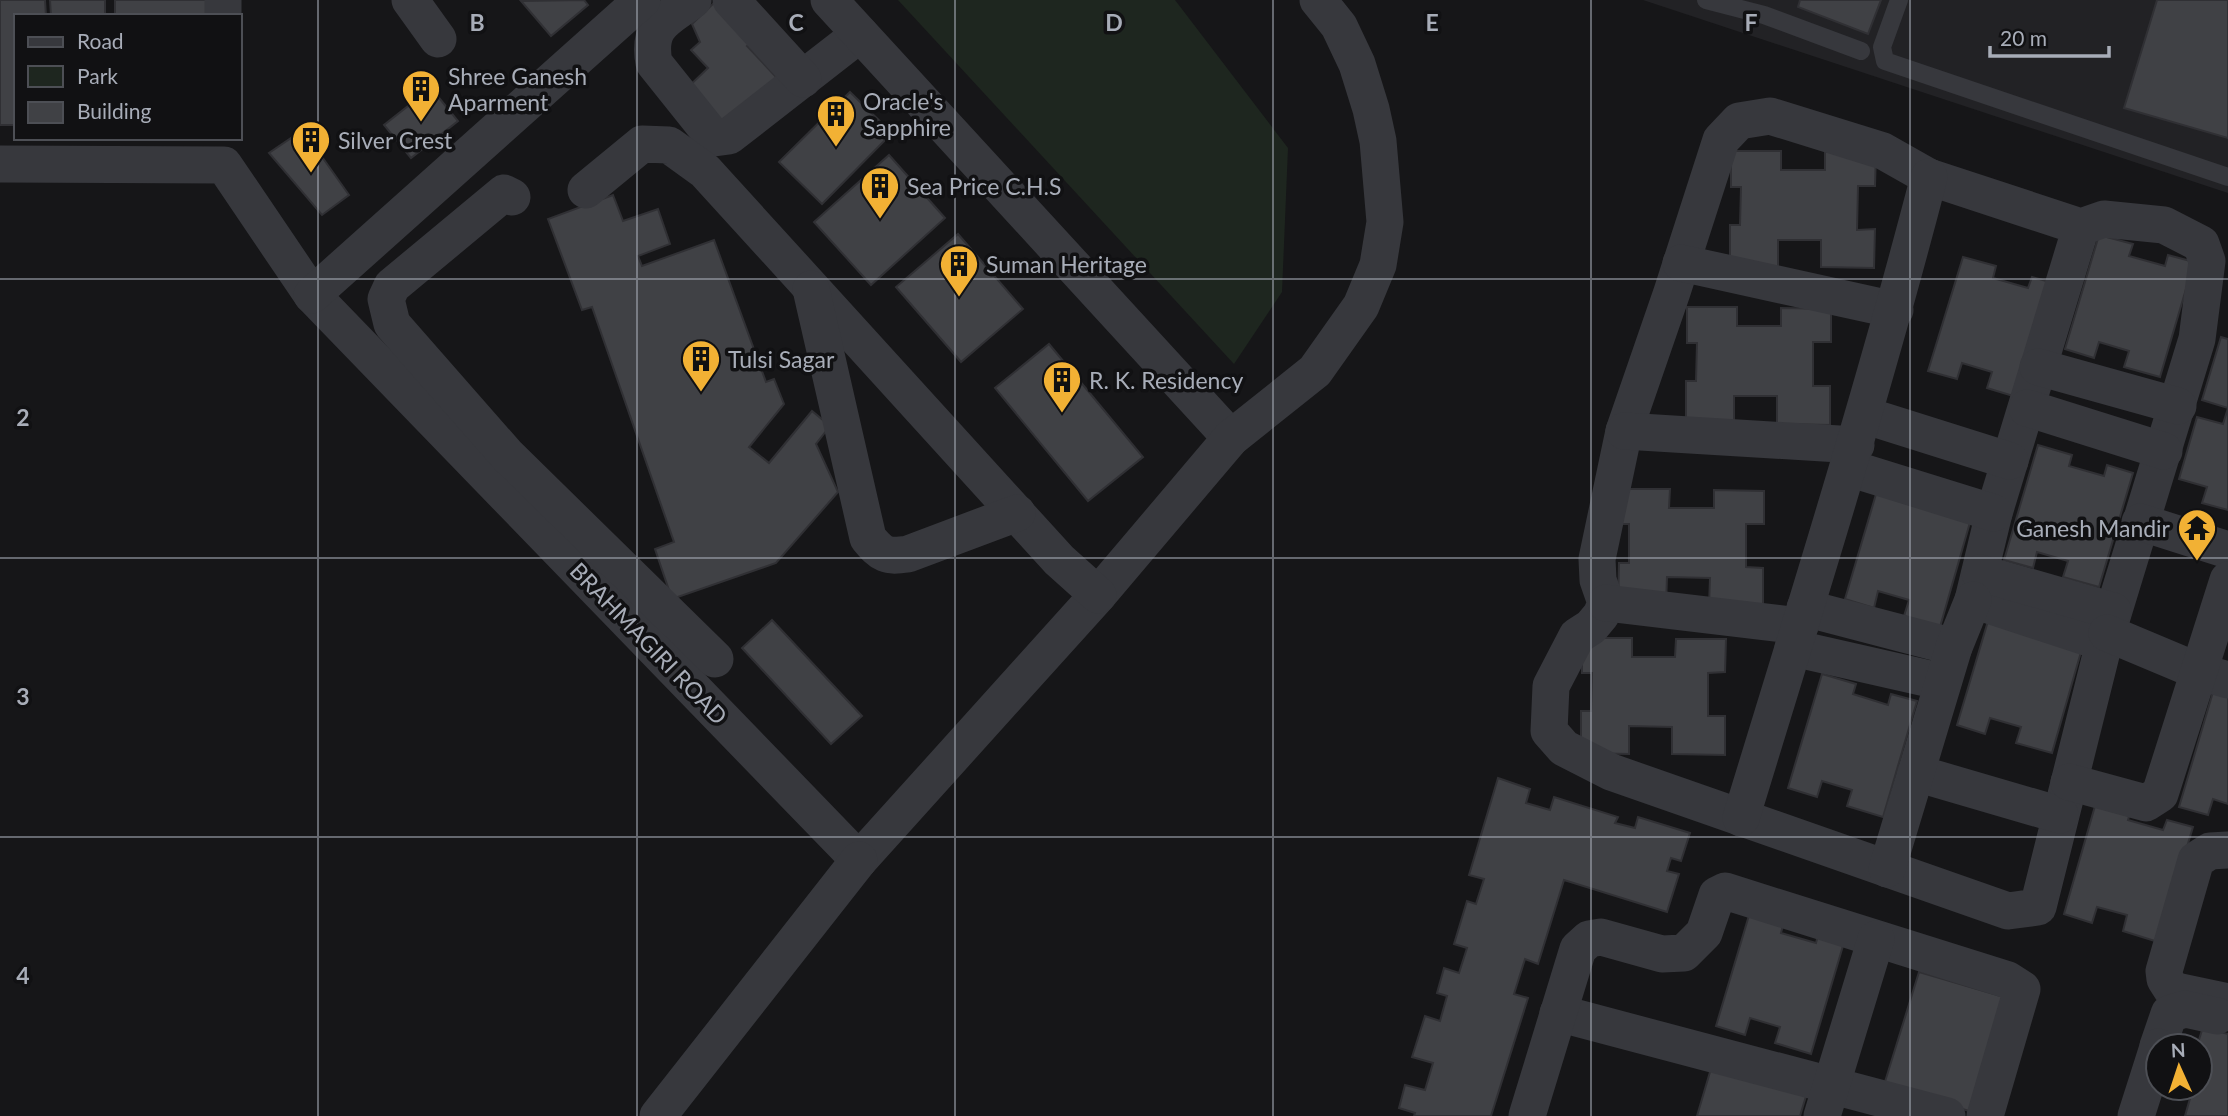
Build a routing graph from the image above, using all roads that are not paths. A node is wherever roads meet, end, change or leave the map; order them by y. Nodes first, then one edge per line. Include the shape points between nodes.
1 (410, 0) edge
2 (693, 0) edge
3 (732, 0) edge
4 (829, 0) edge
5 (1318, 0) edge
6 (1706, 0) edge
7 (1899, 0) edge
8 (1767, 8) edge
9 (633, 21) edge
10 (860, 34) junction
11 (438, 39) dead end
12 (1861, 51) dead end
13 (803, 79) junction
14 (224, 152) edge
15 (0, 164) edge
16 (1929, 177) junction
17 (2228, 177) edge
18 (586, 190) dead end
19 (512, 197) dead end
20 (2081, 227) junction
21 (1681, 263) junction
22 (811, 288) junction
23 (312, 295) junction
24 (1895, 310) junction
25 (2213, 330) edge
26 (2038, 367) junction
27 (2178, 406) junction
28 (2026, 408) junction
29 (1624, 431) junction
30 (1231, 438) junction
31 (1857, 443) junction
32 (2164, 451) junction
33 (2010, 461) junction
34 (496, 464) junction
35 (1017, 513) junction
36 (1994, 513) junction
37 (2140, 522) junction
38 (2228, 550) edge
39 (2228, 580) edge
40 (1976, 586) junction
41 (1098, 595) junction
42 (1606, 603) junction
43 (1799, 627) junction
44 (2108, 629) junction
45 (1954, 647) junction
46 (715, 659) dead end
47 (2214, 676) edge
48 (1943, 682) junction
49 (1916, 773) junction
50 (2065, 798) junction
51 (1741, 818) junction
52 (2228, 850) edge
53 (859, 860) junction
54 (1887, 869) junction
55 (1876, 940) junction
56 (2228, 1002) edge
57 (1558, 1013) junction
58 (2228, 1018) edge
59 (2163, 1032) edge
60 (2144, 1091) edge
61 (1828, 1101) edge
62 (657, 1116) edge
63 (1527, 1116) edge
64 (1947, 1116) edge
65 (1985, 1116) edge
66 (2136, 1116) edge

1 - 11 street
2 - 13 street via 656,27 651,47 654,63 714,138 729,136
3 - 13 street
4 - 10 street
5 - 30 street via 1339,26 1371,109 1385,222 1378,265 1361,306 1315,371
6 - 8 lane
7 - 17 lane via 1882,47 1885,61
8 - 12 lane
9 - 23 street
10 - 13 street
10 - 30 street
14 - 15 street, BRAHMAGIRI ROAD
14 - 23 street, BRAHMAGIRI ROAD
16 - 20 street
16 - 21 street via 1883,151 1770,116 1739,121 1721,140
16 - 24 street
18 - 22 street via 642,144 669,145 705,172
19 - 34 street via 504,192 392,286 386,299 391,324
20 - 25 street via 2104,219 2164,225 2201,244 2207,261
20 - 26 street
21 - 24 street
21 - 29 street
22 - 35 street
22 - 35 street via 868,538 881,553 908,554
23 - 34 street, BRAHMAGIRI ROAD
24 - 31 street
25 - 27 street
26 - 27 street
26 - 28 street
27 - 32 street
28 - 32 street
28 - 33 street
29 - 31 street
29 - 42 street via 1597,559
30 - 41 street
31 - 33 street
31 - 36 street
31 - 43 street
32 - 37 street
33 - 36 street
34 - 46 street
34 - 53 street, BRAHMAGIRI ROAD
35 - 41 street
36 - 40 street
37 - 38 street
37 - 44 street
39 - 47 street
40 - 44 street
40 - 45 street
41 - 53 street
42 - 43 street
42 - 51 street via 1591,627 1577,636 1551,686 1549,731 1564,748 1611,772
43 - 45 street
43 - 48 street
43 - 51 street
44 - 47 street
44 - 50 street
45 - 48 street
47 - 50 street via 2160,794 2146,803
48 - 49 street
49 - 50 street
49 - 54 street
50 - 54 street via 2038,906 2008,911
51 - 54 street
52 - 56 street via 2210,851 2196,860 2164,971 2172,990
53 - 62 street
55 - 57 street via 1721,891 1704,933 1684,953 1662,954 1601,937 1589,939 1578,949
55 - 61 street
55 - 65 street via 2008,980 2022,989
57 - 61 street
57 - 63 street
58 - 59 street via 2185,1009 2169,1014
60 - 66 street
61 - 64 street

